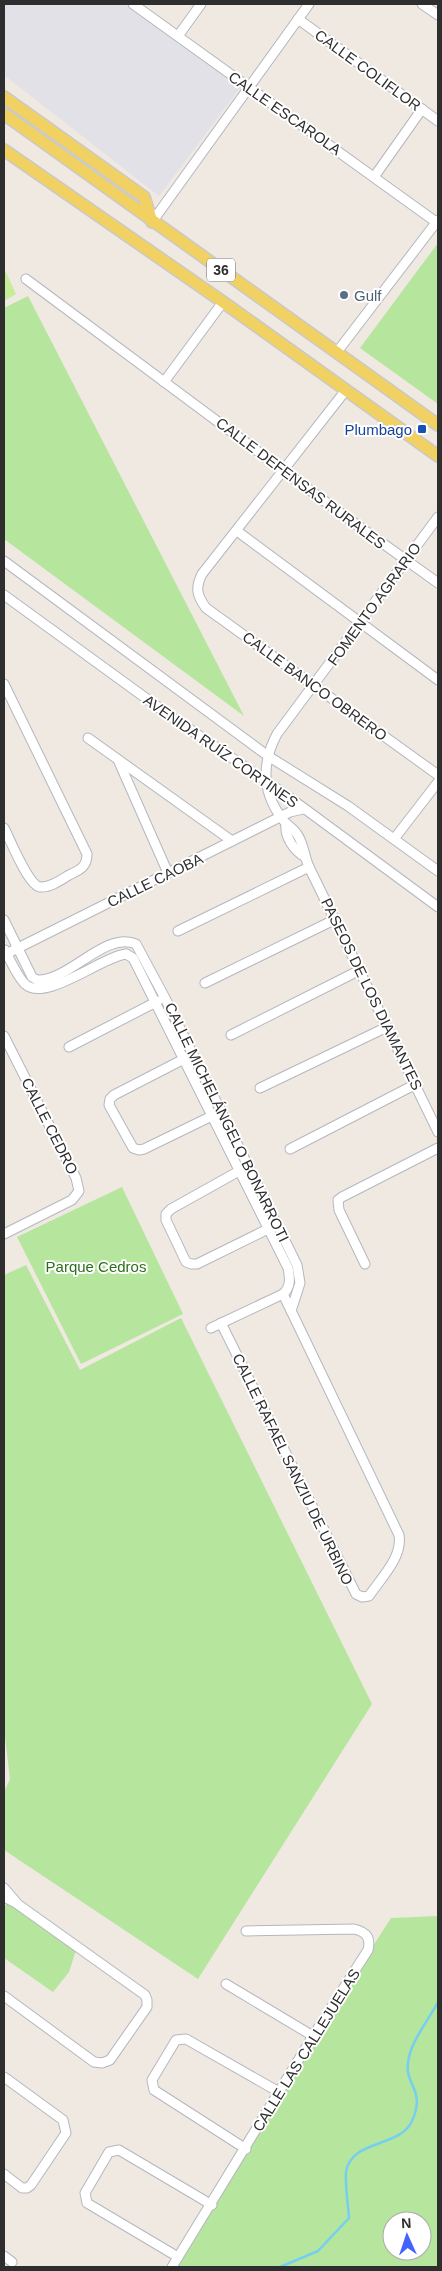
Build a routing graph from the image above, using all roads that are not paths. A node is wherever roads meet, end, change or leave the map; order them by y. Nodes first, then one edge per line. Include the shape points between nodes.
1 (133, 4) edge
2 (201, 4) edge
3 (309, 4) edge
4 (422, 4) edge
5 (438, 15) edge
6 (298, 19) junction
7 (178, 36) junction
8 (250, 87) junction
9 (4, 97) edge
10 (422, 110) junction
11 (4, 114) edge
12 (438, 121) edge
13 (37, 122) junction
14 (51, 148) junction
15 (4, 150) edge
16 (374, 177) junction
17 (437, 221) edge
18 (152, 222) junction
19 (26, 279) dead end
20 (223, 302) junction
21 (337, 352) junction
22 (164, 382) junction
23 (346, 390) junction
24 (438, 425) edge
25 (438, 456) edge
26 (282, 470) junction
27 (438, 516) edge
28 (237, 532) junction
29 (406, 560) junction
30 (4, 561) edge
31 (438, 583) edge
32 (4, 595) edge
33 (360, 622) junction
34 (438, 680) edge
35 (4, 684) edge
36 (314, 685) junction
37 (88, 738) dead end
38 (268, 756) junction
39 (118, 760) junction
40 (438, 775) edge
41 (438, 782) edge
42 (267, 784) junction
43 (303, 809) junction
44 (283, 820) junction
45 (4, 828) edge
46 (394, 838) junction
47 (232, 841) junction
48 (309, 867) junction
49 (438, 871) edge
50 (168, 873) junction
51 (438, 907) edge
52 (336, 919) junction
53 (4, 920) edge
54 (178, 931) dead end
55 (129, 941) junction
56 (18, 948) junction
57 (5, 951) edge
58 (126, 954) junction
59 (360, 970) junction
60 (205, 983) dead end
61 (34, 984) junction
62 (165, 998) junction
63 (155, 1003) junction
64 (388, 1027) junction
65 (231, 1035) dead end
66 (4, 1036) edge
67 (69, 1047) dead end
68 (182, 1060) junction
69 (416, 1084) junction
70 (260, 1088) dead end
71 (216, 1114) junction
72 (438, 1132) edge
73 (438, 1148) edge
74 (290, 1149) dead end
75 (239, 1171) junction
76 (276, 1225) junction
77 (267, 1229) junction
78 (4, 1234) edge
79 (365, 1264) dead end
80 (283, 1294) junction
81 (291, 1311) junction
82 (221, 1323) junction
83 (211, 1328) dead end
84 (5, 1896) edge
85 (246, 1931) dead end
86 (226, 1984) dead end
87 (4, 1996) edge
88 (313, 2036) junction
89 (4, 2077) edge
90 (279, 2092) junction
91 (246, 2149) junction
92 (4, 2174) edge
93 (212, 2204) junction
94 (4, 2256) edge
95 (178, 2258) junction
96 (12, 2262) dead end
97 (172, 2267) edge

1 - 7 street, CALLE ESCAROLA
2 - 7 street
3 - 6 street
4 - 5 street
6 - 8 street
6 - 10 street, CALLE COLIFLOR
7 - 8 street, CALLE ESCAROLA
8 - 16 street, CALLE ESCAROLA
8 - 18 street
9 - 13 main road
10 - 12 street, CALLE COLIFLOR
10 - 16 street
11 - 14 main road, 36
13 - 14 main road
13 - 18 main road via 144,197
14 - 18 main road, 36
15 - 20 main road, 36
16 - 17 street, CALLE ESCAROLA
17 - 21 street
18 - 21 main road, 36
19 - 22 street, CALLE DEFENSAS RURALES
20 - 22 street
20 - 23 main road, 36
21 - 24 main road, 36
22 - 26 street, CALLE DEFENSAS RURALES
23 - 25 main road, 36
23 - 26 street
26 - 28 street
26 - 29 street, CALLE DEFENSAS RURALES
27 - 29 street, FOMENTO AGRARIO
28 - 33 street
28 - 36 street, CALLE BANCO OBRERO via 202,574 196,592 206,608
29 - 31 street, CALLE DEFENSAS RURALES
29 - 33 street, FOMENTO AGRARIO
30 - 38 street, AVENIDA RUÍZ CORTINES
32 - 42 street, AVENIDA RUÍZ CORTINES
33 - 34 street
33 - 36 street, FOMENTO AGRARIO
35 - 45 street via 87,854 87,862 83,868 46,887 39,887 30,879
36 - 38 street, FOMENTO AGRARIO via 274,740
36 - 40 street, CALLE BANCO OBRERO
37 - 39 street
38 - 42 street, FOMENTO AGRARIO
38 - 46 street, AVENIDA RUÍZ CORTINES
39 - 47 street
39 - 50 street
41 - 46 street
42 - 43 street, AVENIDA RUÍZ CORTINES
42 - 44 street, PASEOS DE LOS DIAMANTES
43 - 44 street, CALLE CAOBA via 294,810
43 - 51 street, AVENIDA RUÍZ CORTINES
44 - 47 street, CALLE CAOBA
44 - 48 street, PASEOS DE LOS DIAMANTES via 297,834
46 - 49 street, AVENIDA RUÍZ CORTINES
47 - 50 street, CALLE CAOBA
48 - 52 street, PASEOS DE LOS DIAMANTES
48 - 54 street
50 - 56 street, CALLE CAOBA
52 - 59 street, PASEOS DE LOS DIAMANTES
52 - 60 street
53 - 56 street
55 - 58 street
55 - 61 street via 115,942
55 - 62 street, CALLE MICHELÁNGELO BONARROTI via 136,944
56 - 57 street, CALLE CAOBA
56 - 61 street
57 - 61 street via 24,983
58 - 61 street via 53,986 38,989
58 - 63 street, CALLE MICHELÁNGELO BONARROTI via 133,958
59 - 64 street, PASEOS DE LOS DIAMANTES
59 - 65 street
62 - 63 street
62 - 71 street, CALLE MICHELÁNGELO BONARROTI
63 - 67 street
63 - 68 street, CALLE MICHELÁNGELO BONARROTI
64 - 69 street, PASEOS DE LOS DIAMANTES
64 - 70 street
66 - 78 street, CALLE CEDRO via 76,1178 79,1191 72,1200
68 - 71 street, CALLE MICHELÁNGELO BONARROTI
68 - 71 street via 110,1099 109,1105 133,1148 139,1150
69 - 72 street, PASEOS DE LOS DIAMANTES
69 - 74 street
71 - 75 street, CALLE MICHELÁNGELO BONARROTI
71 - 76 street, CALLE MICHELÁNGELO BONARROTI
73 - 79 street via 338,1200 339,1210
75 - 77 street, CALLE MICHELÁNGELO BONARROTI
75 - 77 street via 170,1208 166,1214 186,1262 197,1264
76 - 77 street
76 - 81 street, CALLE MICHELÁNGELO BONARROTI via 300,1274 299,1291
77 - 80 street, CALLE MICHELÁNGELO BONARROTI via 288,1268 290,1283
80 - 81 street, CALLE RAFAEL SANZIU DE URBINO
80 - 82 street
81 - 82 street, CALLE RAFAEL SANZIU DE URBINO via 399,1535 399,1552 369,1596 356,1594
82 - 83 street
84 - 87 street via 145,1994 147,2007 110,2060 102,2063 94,2062
85 - 88 street, CALLE LAS CALLEJUELAS via 354,1929 369,1937 368,1950
86 - 88 street
88 - 90 street, CALLE LAS CALLEJUELAS
89 - 92 street via 63,2120 66,2133 27,2188 22,2188
90 - 91 street, CALLE LAS CALLEJUELAS
90 - 91 street via 186,2039 176,2040 152,2080 154,2090
91 - 93 street, CALLE LAS CALLEJUELAS
93 - 95 street, CALLE LAS CALLEJUELAS
93 - 95 street via 119,2150 109,2152 85,2193 87,2203
94 - 96 street
95 - 97 street, CALLE LAS CALLEJUELAS

